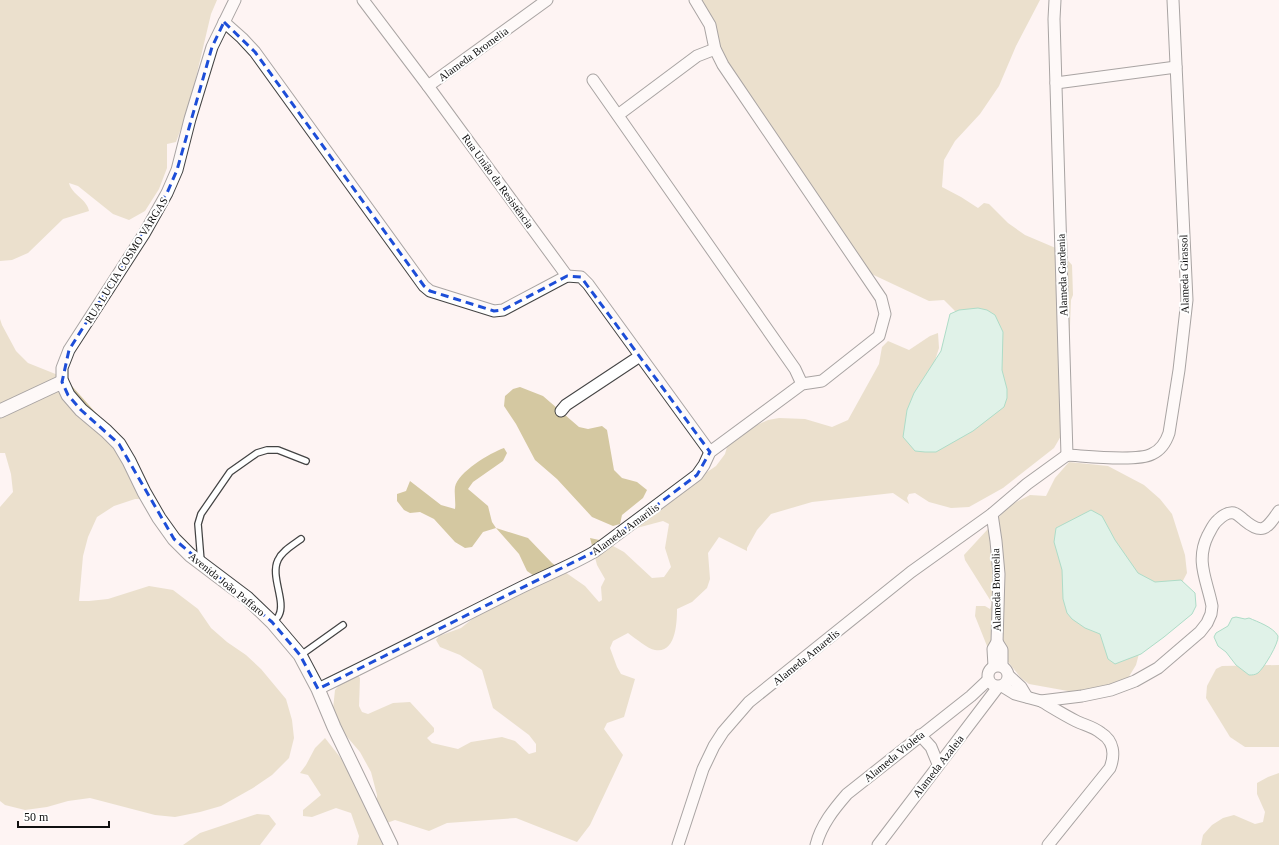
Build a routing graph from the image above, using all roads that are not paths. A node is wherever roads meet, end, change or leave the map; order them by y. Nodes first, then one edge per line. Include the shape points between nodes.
1 (235, 0) edge
2 (364, 0) edge
3 (547, 0) edge
4 (695, 0) edge
5 (1055, 0) edge
6 (1173, 0) edge
7 (224, 22) junction
8 (715, 49) junction
9 (1176, 67) junction
10 (593, 80) dead end
11 (1056, 83) junction
12 (428, 86) junction
13 (618, 115) junction
14 (567, 276) junction
15 (640, 356) junction
16 (62, 382) junction
17 (802, 384) junction
18 (0, 411) edge
19 (561, 411) dead end
20 (710, 452) junction
21 (1067, 455) junction
22 (306, 461) dead end
23 (1279, 511) edge
24 (992, 514) junction
25 (301, 539) dead end
26 (202, 564) junction
27 (272, 622) junction
28 (343, 625) dead end
29 (300, 655) junction
30 (998, 666) junction
31 (1009, 676) junction
32 (988, 680) junction
33 (1000, 686) junction
34 (318, 689) junction
35 (1027, 697) junction
36 (1041, 701) junction
37 (920, 735) junction
38 (938, 764) junction
39 (391, 845) edge
40 (678, 845) edge
41 (816, 845) edge
42 (878, 845) edge
43 (1048, 845) edge

1 - 7 street, RUA LUCIA COSMO VARGAS
2 - 12 street, Alameda Bromelia
3 - 12 street, Alameda Bromelia
4 - 8 street via 710,25
5 - 11 street, Alameda Gardenia
6 - 9 street, Alameda Girassol
7 - 14 street via 255,52 430,291 494,311 503,310
7 - 16 street, RUA LUCIA COSMO VARGAS via 212,47 177,170 167,193 144,234 69,350 62,368
8 - 13 street via 697,56
8 - 17 street, Alameda Amarilis via 723,65 881,298 885,314 879,336 822,381
9 - 11 street
9 - 21 street, Alameda Girassol via 1187,300 1169,433 1166,442 1151,455 1131,458
10 - 13 street
11 - 21 street, Alameda Gardenia
12 - 14 street, Rua União da Resistência
13 - 17 street
14 - 15 street via 581,277 588,284
15 - 19 street via 566,405
15 - 20 street
16 - 18 street
16 - 26 street, Avenida João Paffaro via 68,395 81,410 119,444 159,518 174,539
17 - 20 street, Alameda Amarilis
20 - 34 street, Alameda Amarilis via 697,475 594,552
21 - 24 street
22 - 26 lane via 278,450 267,450 230,472 201,514 198,524
23 - 36 street via 1270,524 1262,529 1252,527 1234,513 1224,515 1214,524 1204,542 1201,562 1212,606 1211,614 1200,632 1158,668 1135,681 1111,690
24 - 30 street, Alameda Bromelia via 999,574 997,642 993,649
24 - 40 street, Alameda Amarelis via 911,572 749,702 714,746 703,769
25 - 27 lane via 278,560 275,573 280,611
26 - 27 street, Avenida João Paffaro via 247,598
27 - 29 street, Avenida João Paffaro
28 - 29 lane
29 - 34 street, Avenida João Paffaro
30 - 31 street via 1008,672
30 - 32 street via 988,672
31 - 33 street via 1006,683
31 - 35 street
32 - 33 street via 994,686
32 - 37 street, Alameda Violeta
33 - 35 street
33 - 38 street, Alameda Azaleia
34 - 39 street, Avenida João Paffaro
35 - 36 street
36 - 43 street via 1102,733 1114,751 1114,760 1110,768
37 - 38 street via 931,747
37 - 41 street, Alameda Violeta via 847,794 824,824
38 - 42 street, Alameda Azaleia

